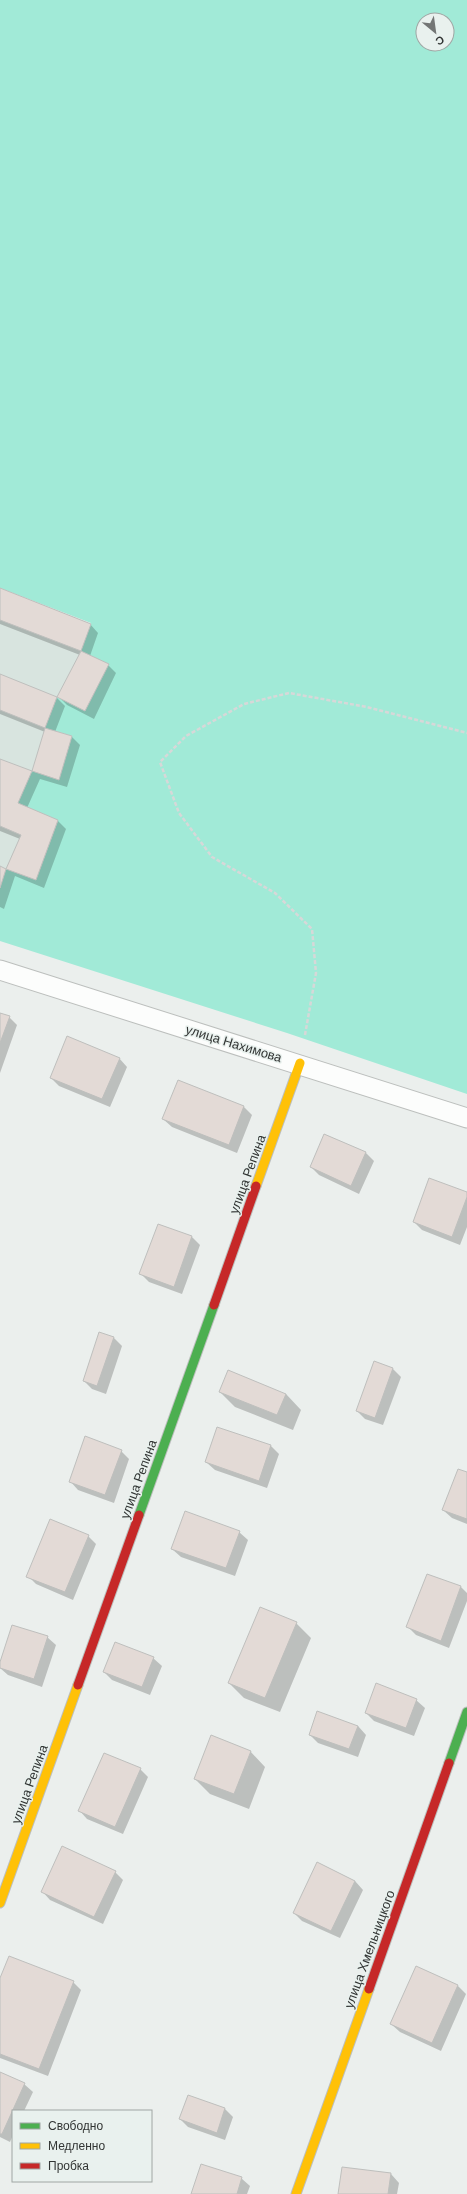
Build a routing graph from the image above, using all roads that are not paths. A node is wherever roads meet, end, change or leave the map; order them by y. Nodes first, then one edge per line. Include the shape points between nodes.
1 (0, 970) edge
2 (300, 1064) junction
3 (467, 1118) edge
4 (467, 1712) edge
5 (0, 1903) edge
6 (296, 2194) edge

1 - 2 lane, улица Нахимова
2 - 3 lane, улица Нахимова
2 - 5 street, улица Репина
4 - 6 street, улица Хмельницкого

